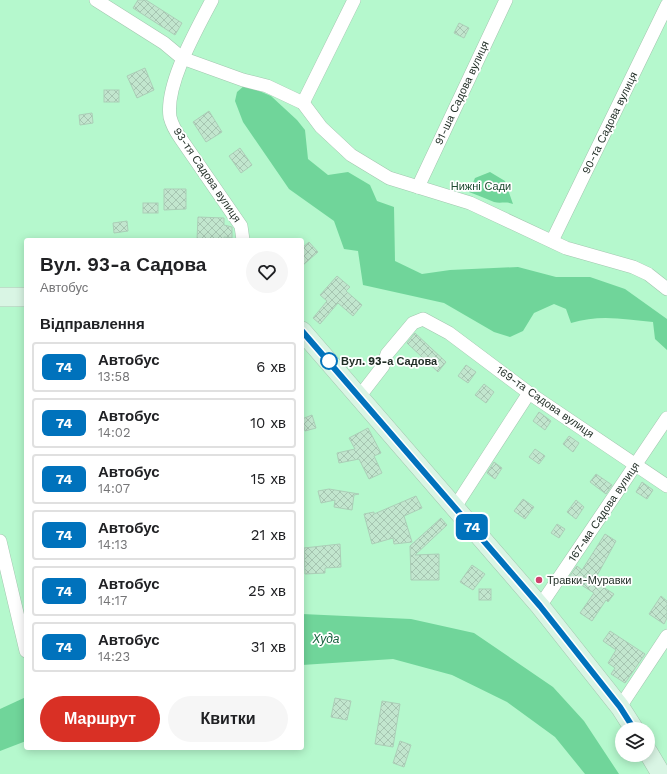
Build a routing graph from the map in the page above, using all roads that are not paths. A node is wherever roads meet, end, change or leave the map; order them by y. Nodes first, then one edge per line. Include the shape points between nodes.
1 (96, 0) edge
2 (212, 0) edge
3 (354, 0) edge
4 (506, 0) edge
5 (667, 5) edge
6 (182, 58) junction
7 (304, 103) junction
8 (418, 187) junction
9 (243, 238) edge
10 (552, 241) junction
11 (667, 289) edge
12 (0, 297) edge
13 (24, 297) edge
14 (304, 333) edge
15 (529, 393) junction
16 (359, 397) junction
17 (667, 418) edge
18 (636, 465) junction
19 (667, 486) edge
20 (455, 507) junction
21 (0, 541) edge
22 (540, 606) junction
23 (667, 636) edge
24 (24, 643) edge
25 (620, 707) junction
26 (630, 722) edge
27 (654, 762) edge
28 (661, 774) edge

1 - 6 street via 164,43
2 - 6 street, 93-тя Садова вулиця
3 - 7 street
4 - 8 street, 91-ша Садова вулиця
5 - 10 street, 90-та Садова вулиця
6 - 7 street via 267,86
6 - 9 street, 93-тя Садова вулиця via 170,105 174,129 241,226
7 - 8 street via 321,128 350,155 389,178
8 - 10 street via 470,203
10 - 11 street via 566,248 633,267 648,274
12 - 13 street
14 - 16 street
15 - 16 street, 169-та Садова вулиця via 449,333 423,319 413,323 387,354 383,366
15 - 18 street, 169-та Садова вулиця
15 - 20 street
16 - 20 street
17 - 18 street, 167-ма Садова вулиця
18 - 19 street, 169-та Садова вулиця
18 - 22 street, 167-ма Садова вулиця
20 - 22 street
21 - 24 street
22 - 25 street
23 - 25 street
25 - 26 street
27 - 28 street

